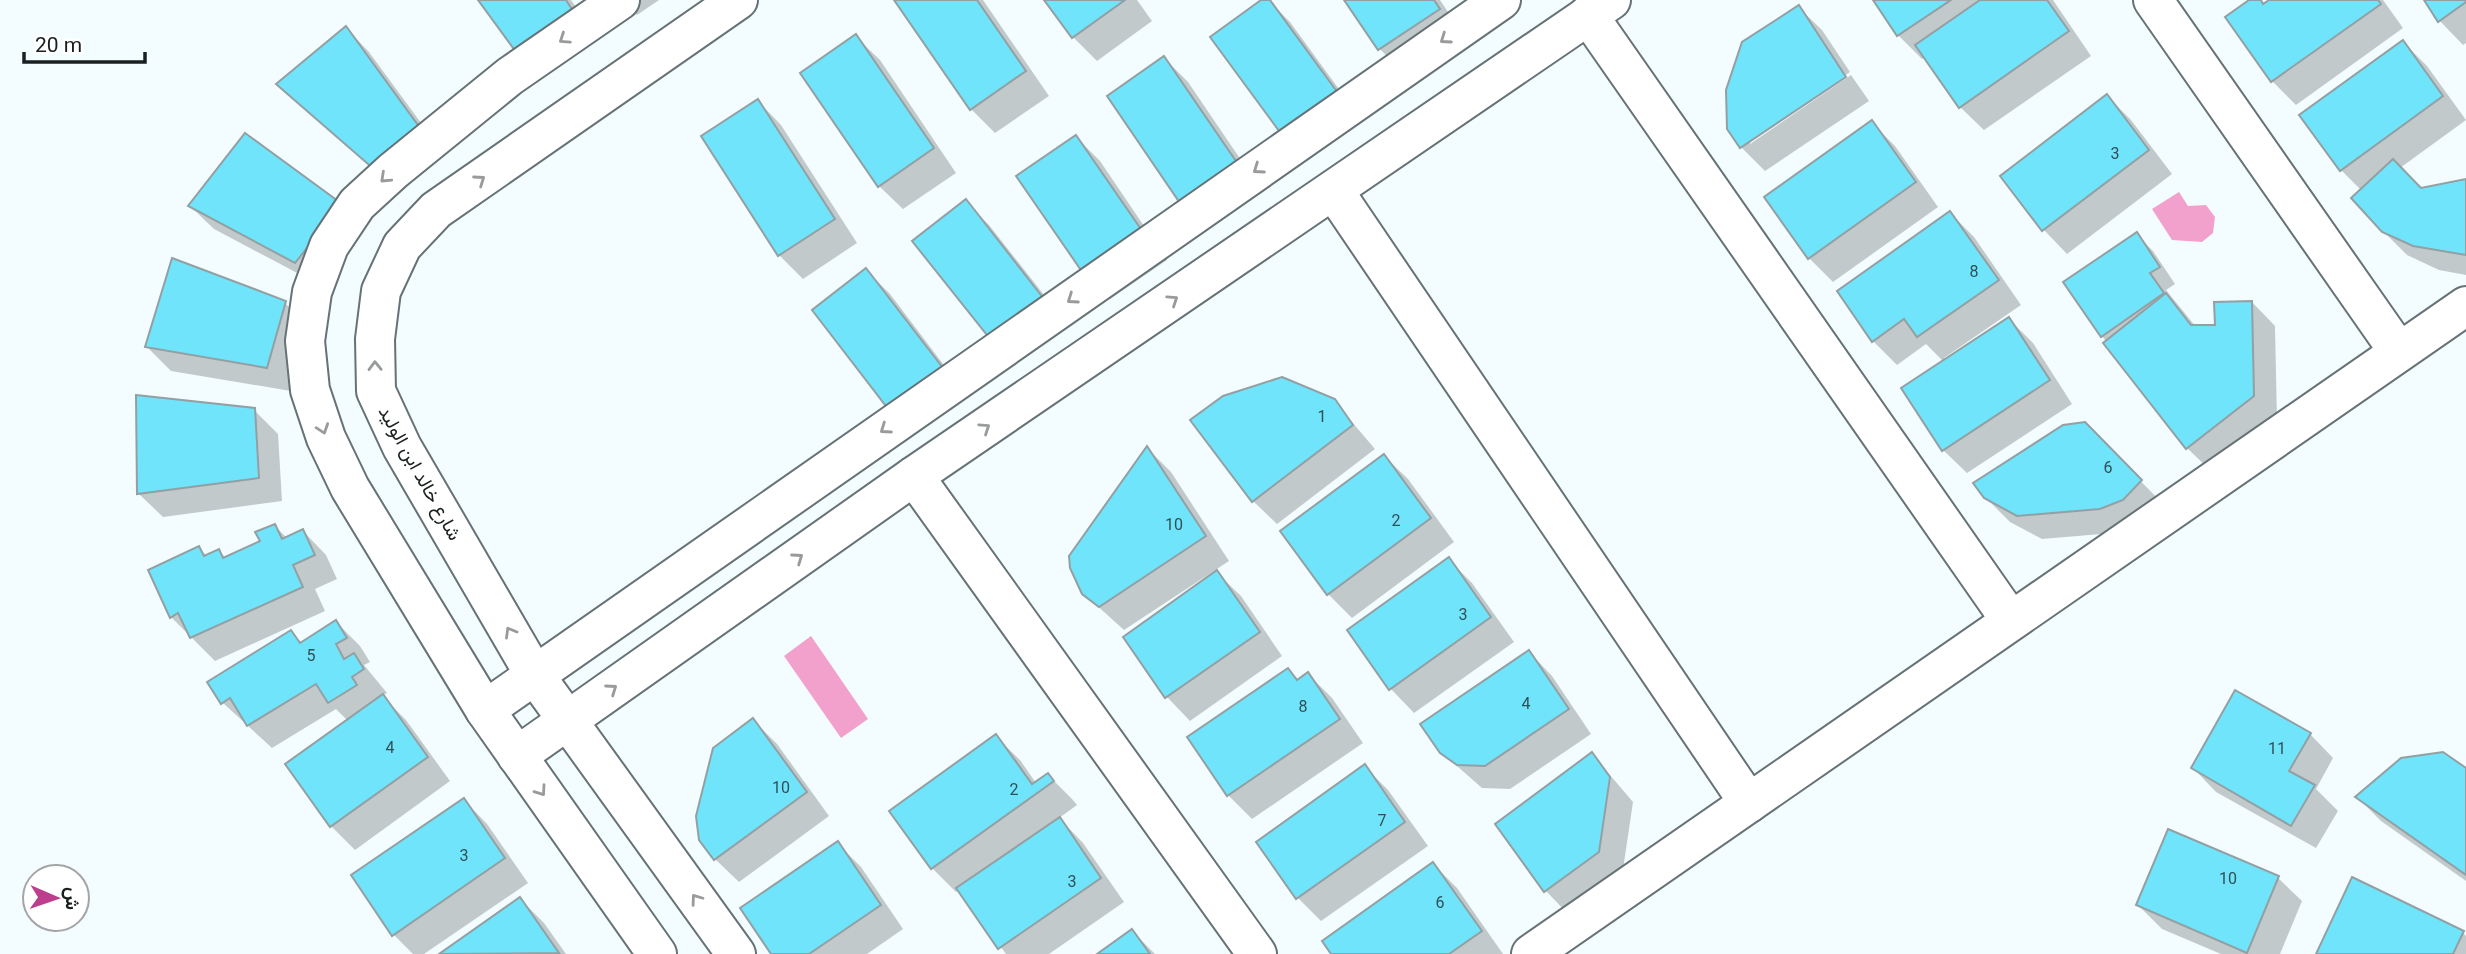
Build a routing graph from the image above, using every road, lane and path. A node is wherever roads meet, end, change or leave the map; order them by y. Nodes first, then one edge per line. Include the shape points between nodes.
1 (620, 0) edge
2 (738, 0) edge
3 (1501, 0) edge
4 (2153, 0) edge
5 (1600, 8) edge
6 (1334, 191) junction
7 (2466, 306) edge
8 (2399, 352) junction
9 (914, 476) junction
10 (2011, 621) junction
11 (534, 674) junction
12 (485, 710) junction
13 (566, 722) junction
14 (517, 756) junction
15 (1749, 803) junction
16 (657, 954) edge
17 (736, 954) edge
18 (1257, 954) edge
19 (1531, 954) edge

1 -> 12 street via 510,76 357,204 330,246 313,292 305,341 310,390 326,438 350,488
11 -> 2 street, شارع خالد ابن الوليد via 402,447 376,391 375,339 381,290 402,246 436,211
3 -> 11 street
4 - 8 street
5 - 6 street
5 - 10 street
9 -> 6 street
6 - 15 street
7 - 8 street
8 - 10 street
13 -> 9 street
9 - 18 street
10 - 15 street
11 - 12 street
11 - 13 street, شارع خالد ابن الوليد
12 - 14 street
13 - 14 street
17 -> 13 street, شارع خالد ابن الوليد
14 -> 16 street
15 - 19 street

